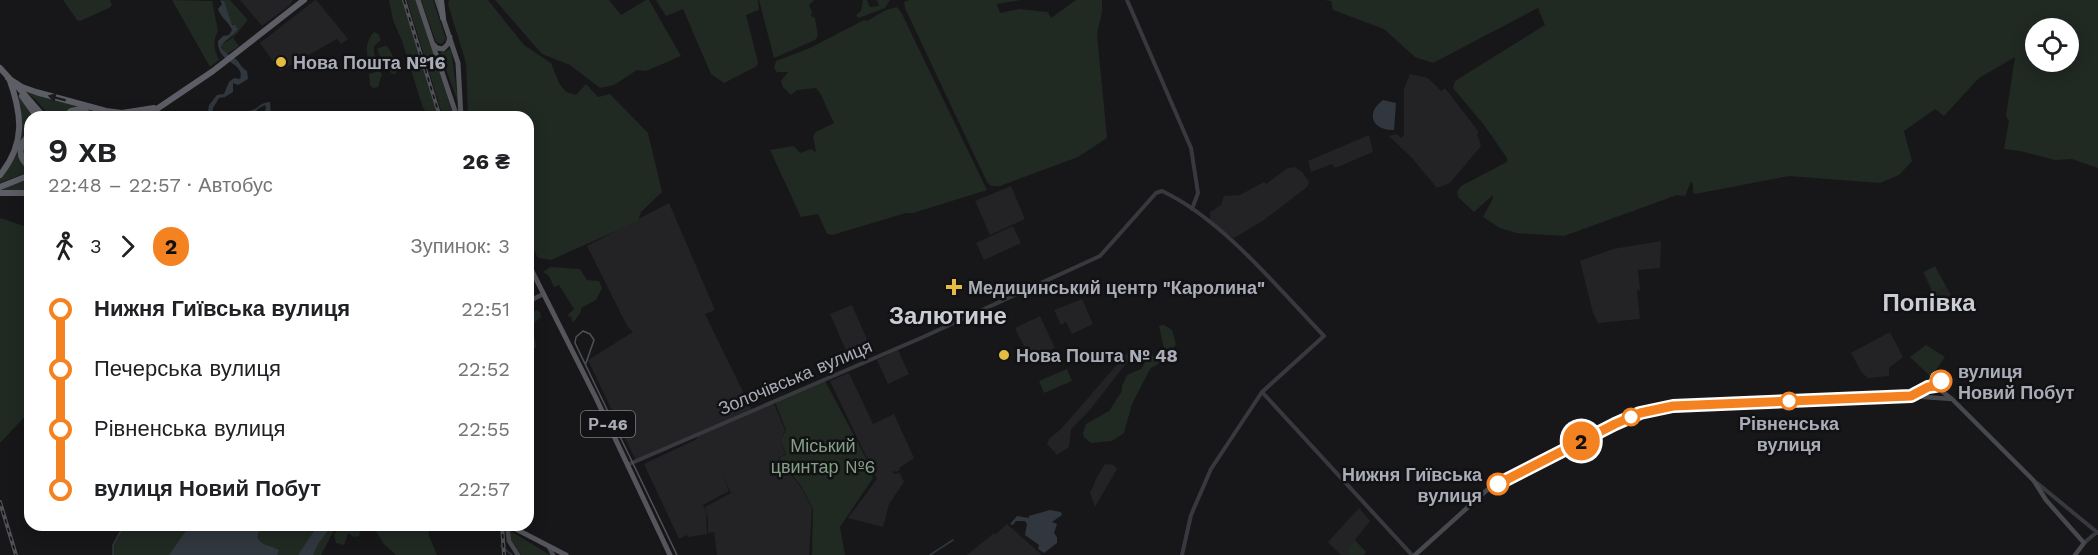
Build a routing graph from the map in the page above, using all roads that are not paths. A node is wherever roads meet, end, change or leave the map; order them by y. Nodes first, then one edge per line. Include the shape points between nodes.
1 (304, 0) edge
2 (418, 0) edge
3 (437, 0) edge
4 (441, 0) edge
5 (1127, 0) edge
6 (443, 18) junction
7 (450, 36) junction
8 (432, 43) junction
9 (0, 68) edge
10 (11, 80) junction
11 (173, 99) junction
12 (33, 111) edge
13 (39, 111) edge
14 (106, 111) edge
15 (143, 111) edge
16 (154, 111) edge
17 (160, 111) edge
18 (457, 111) edge
19 (459, 111) edge
20 (24, 140) edge
21 (24, 162) edge
22 (0, 175) edge
23 (24, 177) edge
24 (0, 187) edge
25 (0, 193) edge
26 (24, 193) edge
27 (1192, 210) junction
28 (534, 275) edge
29 (543, 294) junction
30 (534, 299) edge
31 (1940, 389) junction
32 (1924, 390) junction
33 (1262, 392) junction
34 (1911, 396) junction
35 (1926, 397) junction
36 (1936, 397) junction
37 (1952, 399) junction
38 (627, 466) junction
39 (2034, 481) junction
40 (508, 531) edge
41 (520, 531) edge
42 (2098, 532) edge
43 (2084, 543) junction
44 (549, 547) junction
45 (518, 555) edge
46 (554, 555) edge
47 (566, 555) edge
48 (670, 555) edge
49 (1182, 555) edge
50 (1413, 555) edge
51 (2075, 555) edge

1 - 11 highway
2 - 8 main road
3 - 6 main road
4 - 6 highway
5 - 27 street via 1191,148 1198,193
6 - 7 main road
7 - 8 main road via 443,48
7 - 19 main road via 458,66
8 - 18 main road
9 - 10 highway
10 - 12 highway
10 - 13 highway
14 -> 10 highway via 29,90
10 - 22 highway via 20,129 16,148
11 -> 15 highway
11 - 16 highway
11 - 17 highway
20 - 21 highway via 20,152
23 - 24 highway
25 - 26 highway
27 - 33 street via 1262,271 1324,336
27 - 38 street, Золочівська вулиця via 1162,191 1156,193 1104,252 1090,261
28 - 29 main road, Р-46
29 - 30 main road
29 - 38 main road, Р-46
31 - 32 main road via 1932,386
31 - 36 main road
31 - 37 main road
32 - 34 main road
32 - 35 main road
33 - 49 street via 1210,471 1191,515
33 - 50 street
34 - 35 main road
34 - 50 main road via 1673,406 1640,413 1487,490
35 - 36 main road
36 - 37 main road
37 - 39 main road
38 - 48 main road, Р-46
39 - 42 street
39 - 43 main road
40 - 45 main road
41 - 44 main road
42 - 43 street
43 - 51 main road
44 - 46 main road
44 - 47 main road

